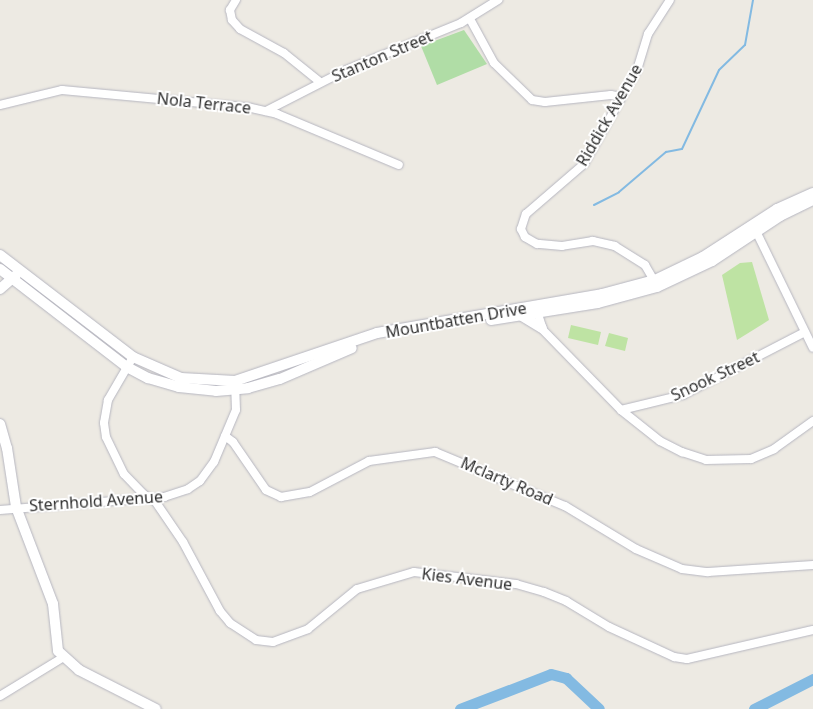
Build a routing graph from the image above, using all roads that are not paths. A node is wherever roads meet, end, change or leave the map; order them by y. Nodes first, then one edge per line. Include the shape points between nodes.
1 (236, 0) edge
2 (498, 0) edge
3 (670, 0) edge
4 (470, 19) junction
5 (320, 82) junction
6 (621, 97) junction
7 (0, 105) edge
8 (266, 111) junction
9 (400, 165) dead end
10 (813, 193) edge
11 (813, 200) edge
12 (756, 229) junction
13 (0, 255) edge
14 (0, 269) edge
15 (19, 270) junction
16 (12, 279) junction
17 (656, 284) junction
18 (0, 289) edge
19 (537, 310) junction
20 (522, 316) junction
21 (542, 328) junction
22 (805, 332) junction
23 (813, 348) edge
24 (133, 357) junction
25 (127, 367) junction
26 (180, 382) junction
27 (235, 386) junction
28 (621, 410) junction
29 (813, 421) edge
30 (0, 424) edge
31 (224, 436) junction
32 (151, 498) junction
33 (16, 507) junction
34 (0, 510) edge
35 (813, 565) edge
36 (813, 630) edge
37 (62, 658) junction
38 (0, 696) edge
39 (156, 709) edge

1 - 5 street via 230,10 232,20 240,29 284,53
2 - 4 street, Stanton Street
3 - 6 street, Riddick Avenue via 648,34 637,70
4 - 5 street, Stanton Street
4 - 6 street via 494,63 532,100 545,102 610,94
5 - 8 street, Stanton Street
6 - 17 street, Riddick Avenue via 584,164 526,214 521,229 525,237 537,244 606,243 640,262
7 - 8 street, Nola Terrace via 62,90
8 - 9 street, Nola Terrace
10 - 12 main road, Mountbatten Drive via 792,200
11 - 12 main road, Mountbatten Drive
12 - 17 main road, Mountbatten Drive via 706,265
12 - 22 street
13 - 15 main road, Mountbatten Drive
14 - 16 main road, Mountbatten Drive
15 - 16 main road
15 - 24 main road, Mountbatten Drive
16 - 18 main road
16 - 25 main road, Mountbatten Drive
17 - 19 main road, Mountbatten Drive via 598,303
19 - 20 main road, Mountbatten Drive
19 - 21 street
19 - 27 main road, Mountbatten Drive via 420,323 377,334
20 - 21 main road
20 - 27 main road, Mountbatten Drive via 384,337 280,379
21 - 28 street
22 - 23 street
22 - 28 street, Snook Street via 683,395
24 - 25 street, Kies Avenue
24 - 26 main road, Mountbatten Drive
25 - 26 main road, Mountbatten Drive via 148,378
25 - 32 street, Kies Avenue via 108,400 104,423 106,437 124,474
26 - 27 main road, Mountbatten Drive
27 - 31 street, Sternhold Avenue via 237,405
28 - 29 street via 668,446 706,460 724,461 763,455
30 - 33 main road
31 - 32 street, Sternhold Avenue via 212,465 200,481 178,494
31 - 35 street, Mclarty Road via 233,442 266,490 281,497 310,492 369,461 435,452 565,506 636,549 682,569 708,572
32 - 33 street, Sternhold Avenue
32 - 36 street, Kies Avenue via 183,542 220,611 230,623 256,640 273,642 308,630 357,589 414,572 516,584 544,592 674,657 687,659
33 - 34 street, Sternhold Avenue
33 - 37 main road via 50,594 56,642
37 - 38 street
37 - 39 main road

